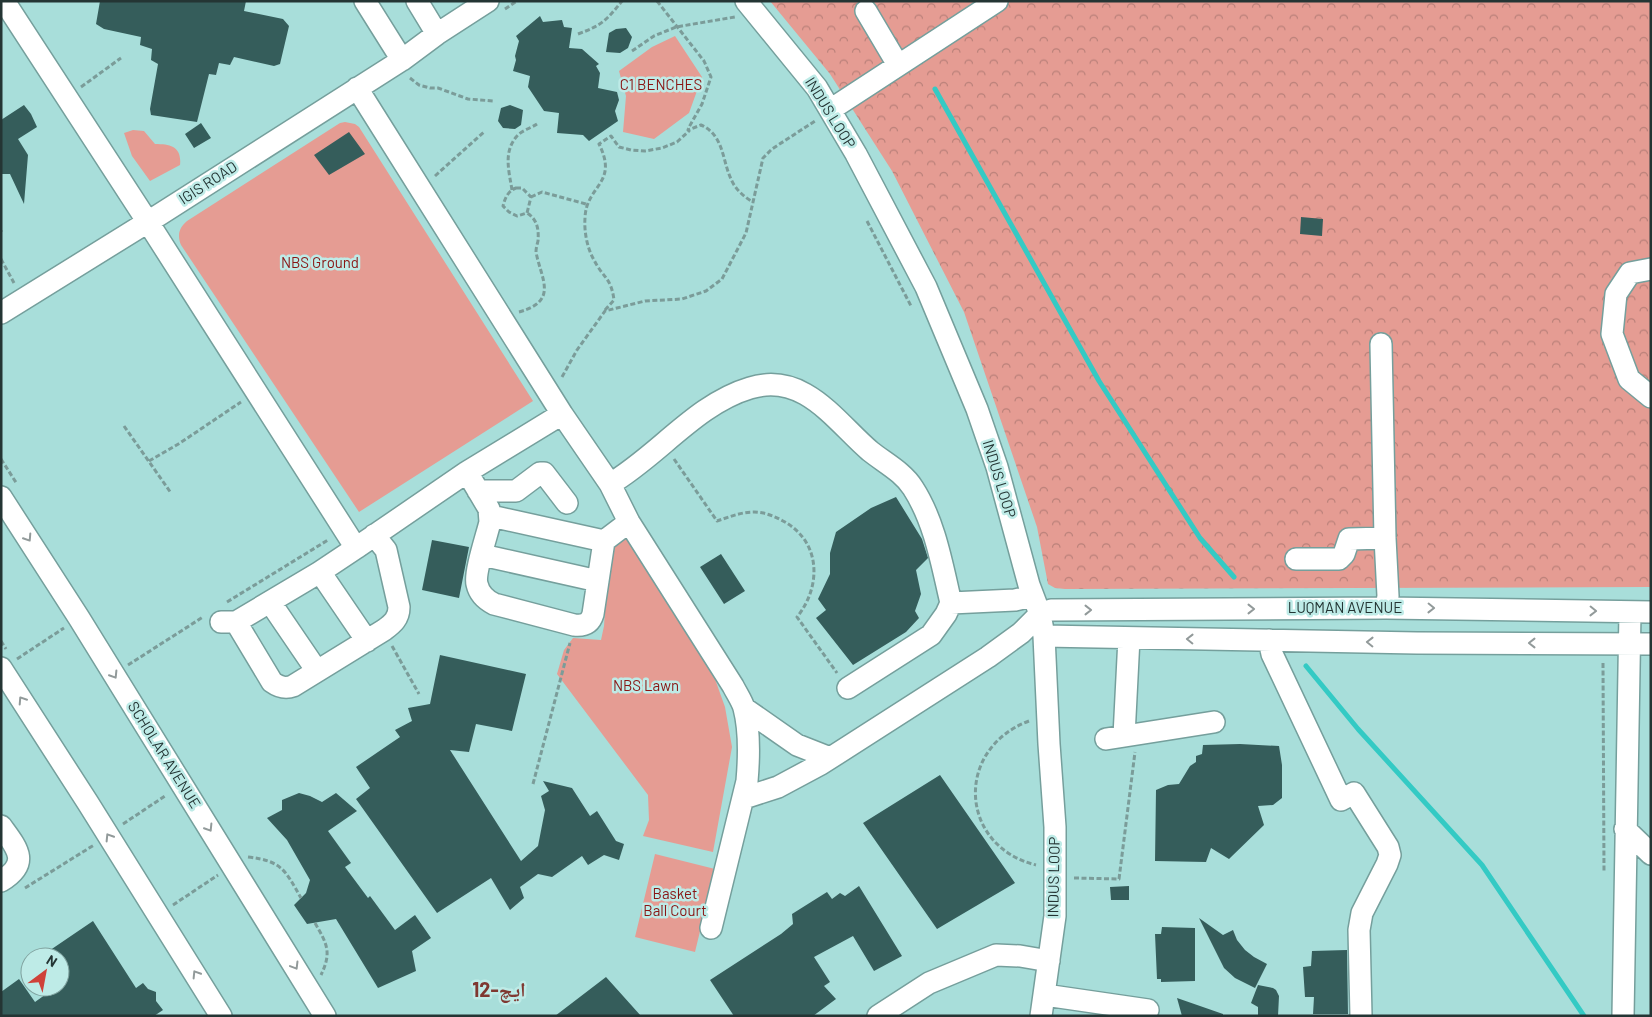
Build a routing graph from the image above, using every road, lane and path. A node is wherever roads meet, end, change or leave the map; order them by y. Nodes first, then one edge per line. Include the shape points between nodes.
1 (4, 1) edge
2 (365, 1) edge
3 (417, 1) edge
4 (488, 1) edge
5 (622, 1) edge
6 (657, 1) edge
7 (997, 1) edge
8 (740, 6) edge
9 (866, 11) dead end
10 (676, 27) junction
11 (437, 34) junction
12 (578, 34) dead end
13 (632, 51) dead end
14 (121, 58) dead end
15 (898, 65) junction
16 (404, 66) junction
17 (357, 88) junction
18 (66, 96) junction
19 (492, 101) dead end
20 (830, 110) junction
21 (537, 124) dead end
22 (820, 129) dead end
23 (688, 130) junction
24 (485, 131) dead end
25 (421, 190) junction
26 (512, 190) junction
27 (531, 197) junction
28 (753, 202) junction
29 (586, 204) junction
30 (527, 213) junction
31 (865, 217) dead end
32 (148, 222) junction
33 (1, 259) edge
34 (1651, 269) edge
35 (18, 290) dead end
36 (605, 311) junction
37 (518, 312) dead end
38 (1, 313) edge
39 (915, 313) dead end
40 (1381, 344) dead end
41 (1651, 397) edge
42 (241, 402) dead end
43 (558, 407) junction
44 (124, 426) dead end
45 (664, 445) junction
46 (149, 461) junction
47 (467, 472) junction
48 (610, 484) junction
49 (478, 491) junction
50 (171, 493) dead end
51 (1, 497) edge
52 (567, 503) dead end
53 (490, 516) junction
54 (630, 522) junction
55 (374, 535) junction
56 (1385, 538) junction
57 (329, 540) dead end
58 (604, 541) junction
59 (356, 548) junction
60 (482, 555) junction
61 (1296, 559) dead end
62 (320, 572) junction
63 (598, 581) junction
64 (270, 602) junction
65 (951, 603) junction
66 (1036, 605) junction
67 (1386, 608) junction
68 (1640, 612) edge
69 (222, 616) junction
70 (79, 618) junction
71 (574, 625) junction
72 (375, 636) junction
73 (1044, 636) junction
74 (1129, 638) junction
75 (1269, 640) junction
76 (1628, 644) junction
77 (1651, 644) edge
78 (1604, 659) dead end
79 (127, 665) dead end
80 (2, 668) edge
81 (317, 672) junction
82 (848, 688) joint
83 (419, 694) dead end
84 (744, 708) junction
85 (1032, 720) dead end
86 (1214, 722) dead end
87 (1123, 736) junction
88 (830, 758) junction
89 (533, 784) dead end
90 (166, 796) dead end
91 (744, 798) junction
92 (1, 826) edge
93 (1625, 829) junction
94 (108, 836) junction
95 (1651, 854) edge
96 (233, 865) junction
97 (1041, 866) dead end
98 (1067, 878) dead end
99 (1604, 878) dead end
100 (9, 887) edge
101 (301, 898) dead end
102 (158, 914) junction
103 (315, 923) dead end
104 (711, 928) dead end
105 (1049, 961) junction
106 (308, 988) junction
107 (1043, 1006) edge
108 (1148, 1010) dead end
109 (221, 1016) edge
110 (325, 1016) edge
111 (878, 1016) edge
112 (1361, 1016) edge
113 (1623, 1016) edge

1 - 18 street
2 - 16 street
3 - 11 street
4 - 11 street, IGIS ROAD
5 - 12 path via 598,26
6 - 10 path
7 - 15 street
8 - 10 path via 739,17
8 - 20 street, INDUS LOOP via 817,88
9 - 15 street
10 - 13 path via 654,36
10 - 23 path via 704,61 711,77
11 - 16 street, IGIS ROAD
14 - 18 path
15 - 20 street
16 - 17 street, IGIS ROAD
16 - 19 path via 411,80 419,85
17 - 25 street
17 - 32 street, IGIS ROAD
18 - 32 street
20 - 66 street, INDUS LOOP via 930,296 998,467
21 - 26 path via 518,135 510,151 508,167
22 - 28 path via 815,120 763,158
23 - 28 path via 701,125 714,135 721,146 731,180
23 - 29 path via 677,142 662,148 631,150 619,147 611,136 599,144 606,165 605,176
24 - 25 path
25 - 43 street
26 - 27 path via 522,188
26 - 30 path via 503,206 517,216
27 - 29 path via 542,192
27 - 30 path
28 - 36 path via 746,233 736,253 722,279 706,291 682,299 645,301
29 - 36 path via 586,231 593,259 612,288 614,300
30 - 37 path via 537,226 536,249 546,287 537,304
31 - 39 path
32 - 38 street, IGIS ROAD
32 - 59 street
33 - 35 path
34 - 41 street via 1630,273 1616,294 1612,334 1629,379
36 - 43 path via 560,380
40 - 56 street
42 - 46 path
43 - 47 street
43 - 48 street
44 - 46 path
45 - 48 street
45 - 65 street via 705,409 749,388 773,385 805,394 825,407 863,445 913,487 928,517
45 - 82 path via 717,521 755,512 773,516 801,535 811,554 815,574 812,592 798,617
46 - 50 path
47 - 49 street
47 - 55 street
48 - 54 street
49 - 52 street via 516,491 544,473
49 - 53 street
51 -> 70 street, SCHOLAR AVENUE
53 - 58 street
53 - 60 street
54 - 58 street
54 - 84 street
55 - 59 street
55 - 72 street via 386,550 399,607 395,621
56 - 61 street via 1349,539 1340,559
56 - 67 street
57 - 69 path
58 - 63 street
59 - 62 street
60 - 63 street
60 - 71 street via 476,583 488,601
62 - 64 street
62 - 72 street
63 - 71 street via 591,620 582,626
64 - 69 street
64 - 81 street
65 - 66 street, LUQMAN AVENUE via 1015,600
65 - 82 street via 930,636
66 -> 67 street, LUQMAN AVENUE via 1051,610
66 - 73 street, INDUS LOOP
66 - 88 street via 1020,633 988,657
67 -> 68 street, LUQMAN AVENUE
68 - 76 street
69 - 79 path
69 - 81 street via 278,686 293,686
70 - 80 path
70 -> 96 street, SCHOLAR AVENUE
71 - 89 path
72 - 81 street
72 - 83 path
73 - 74 street
73 - 105 street, INDUS LOOP via 1055,827 1055,916
75 -> 74 street
74 - 87 street
76 -> 75 street
75 - 112 street via 1272,654 1341,800 1354,793 1388,846 1387,864 1362,914 1359,930
76 - 77 street
76 - 93 street
78 - 99 path
94 -> 80 street
84 - 88 street via 797,746
84 - 91 street via 749,761
85 - 97 path via 1008,731 990,748 981,763 975,797 978,814 996,844 1025,862
86 - 87 street
87 - 98 path via 1119,880
88 - 91 street via 778,787
90 - 94 path
91 - 104 street
92 - 100 street via 18,851 19,860
93 - 95 street
93 - 113 street
94 - 100 path
102 -> 94 street
96 - 101 path via 244,856 277,864 286,872
96 - 102 path
96 -> 106 street, SCHOLAR AVENUE
109 -> 102 street
103 - 106 path via 328,950 319,978
105 - 107 street, INDUS LOOP
105 - 111 street via 996,955 929,983
106 - 110 street, SCHOLAR AVENUE
107 - 108 street

